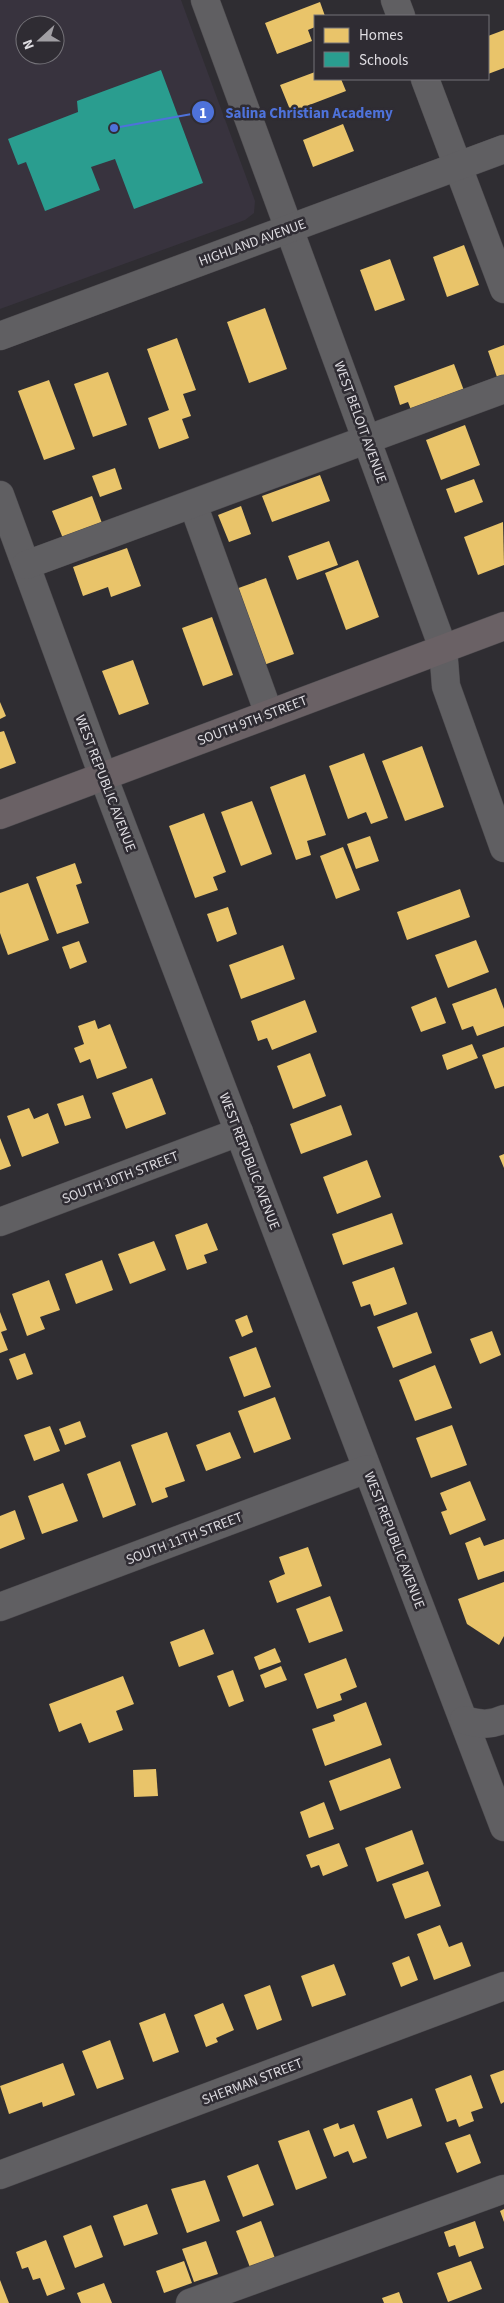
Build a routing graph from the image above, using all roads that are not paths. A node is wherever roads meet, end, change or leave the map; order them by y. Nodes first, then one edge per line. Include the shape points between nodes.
1 (205, 0) edge
2 (395, 0) edge
3 (401, 15) edge
4 (425, 80) edge
5 (504, 149) edge
6 (458, 166) junction
7 (290, 227) junction
8 (504, 289) edge
9 (0, 336) edge
10 (504, 389) edge
11 (367, 439) junction
12 (0, 495) edge
13 (193, 504) junction
14 (26, 565) junction
15 (504, 626) edge
16 (443, 648) junction
17 (269, 714) junction
18 (103, 776) junction
19 (0, 815) edge
20 (504, 848) edge
21 (239, 1132) junction
22 (0, 1222) edge
23 (367, 1469) junction
24 (0, 1607) edge
25 (504, 1719) edge
26 (464, 1720) junction
27 (504, 1827) edge
28 (504, 1986) edge
29 (0, 2175) edge
30 (504, 2189) edge
31 (190, 2303) edge

1 - 7 street, WEST BELOIT AVENUE
2 - 3 street
4 - 6 street
5 - 6 street, HIGHLAND AVENUE
6 - 7 street, HIGHLAND AVENUE
6 - 8 street
7 - 9 street, HIGHLAND AVENUE
7 - 11 street, WEST BELOIT AVENUE
10 - 11 street
11 - 13 street
11 - 16 street, WEST BELOIT AVENUE
12 - 14 street, WEST REPUBLIC AVENUE
13 - 14 street
13 - 17 street
14 - 18 street, WEST REPUBLIC AVENUE
15 - 16 main road, SOUTH 9TH STREET
16 - 17 main road, SOUTH 9TH STREET
16 - 20 street, WEST BELOIT AVENUE via 446,686
17 - 18 main road, SOUTH 9TH STREET
18 - 19 main road, SOUTH 9TH STREET
18 - 21 street, WEST REPUBLIC AVENUE
21 - 22 street, SOUTH 10TH STREET
21 - 23 street, WEST REPUBLIC AVENUE
23 - 24 street, SOUTH 11TH STREET
23 - 26 street, WEST REPUBLIC AVENUE
25 - 26 street via 482,1724
26 - 27 street, WEST REPUBLIC AVENUE
28 - 29 street, SHERMAN STREET
30 - 31 street

